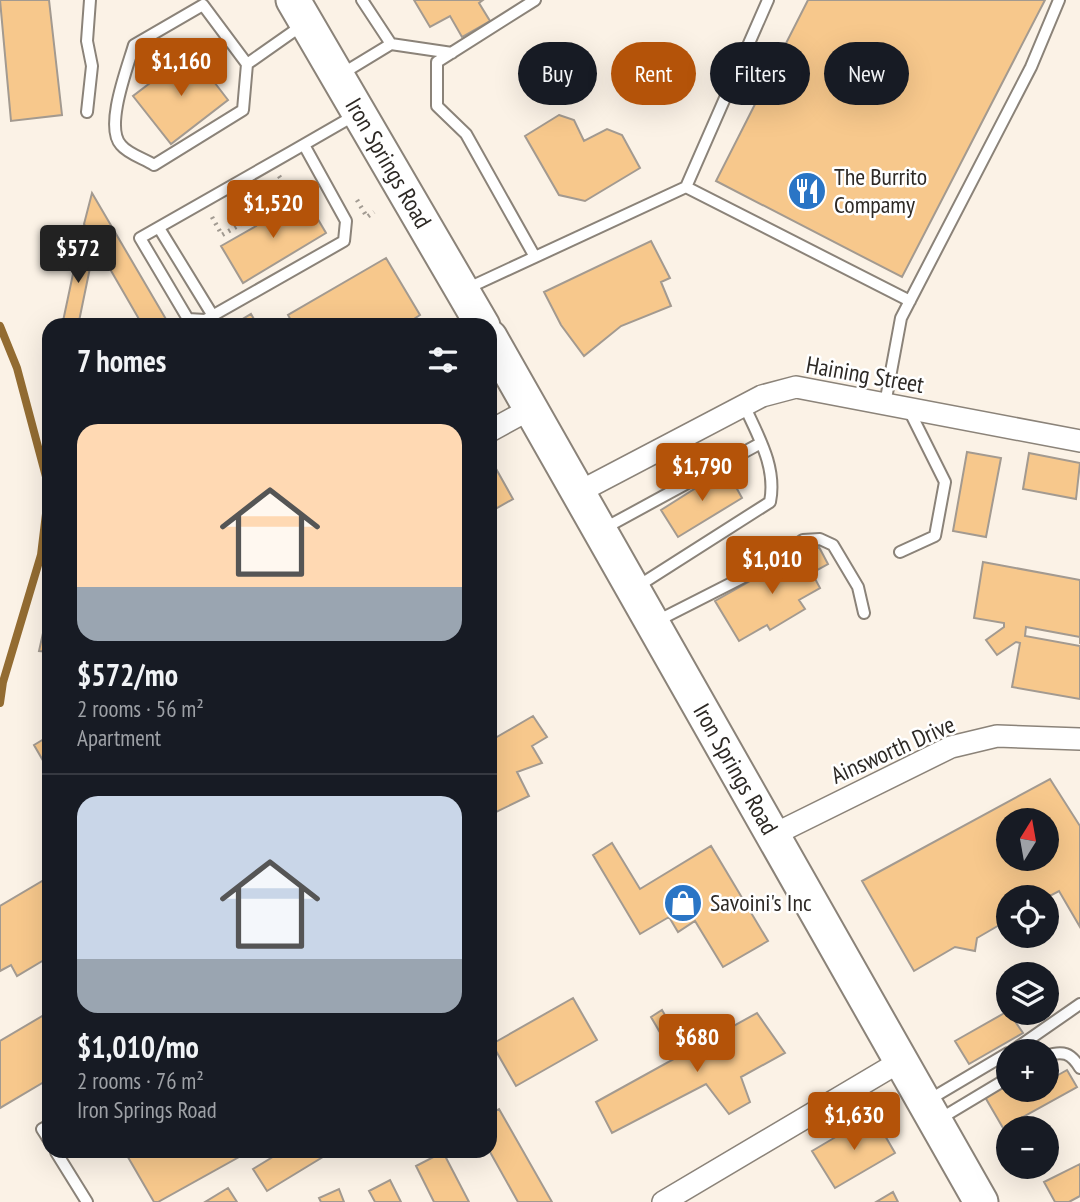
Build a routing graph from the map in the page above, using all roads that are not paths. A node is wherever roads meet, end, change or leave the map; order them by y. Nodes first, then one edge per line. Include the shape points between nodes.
1 (90, 0) edge
2 (362, 0) edge
3 (535, 0) edge
4 (768, 0) edge
5 (1059, 0) edge
6 (202, 3) edge
7 (299, 11) edge
8 (391, 44) junction
9 (452, 53) junction
10 (247, 64) junction
11 (338, 76) junction
12 (87, 112) dead end
13 (359, 113) junction
14 (304, 145) junction
15 (686, 187) junction
16 (159, 228) junction
17 (535, 257) junction
18 (463, 290) junction
19 (910, 300) junction
20 (213, 316) junction
21 (187, 318) edge
22 (208, 318) edge
23 (479, 318) edge
24 (497, 349) edge
25 (885, 404) junction
26 (744, 405) junction
27 (531, 408) junction
28 (908, 408) junction
29 (497, 427) edge
30 (1080, 441) edge
31 (761, 443) junction
32 (579, 492) junction
33 (601, 530) junction
34 (900, 552) dead end
35 (635, 589) junction
36 (864, 613) dead end
37 (654, 622) junction
38 (1080, 738) edge
39 (775, 834) junction
40 (1080, 1004) edge
41 (1029, 1039) edge
42 (1059, 1052) edge
43 (901, 1061) junction
44 (996, 1063) edge
45 (1080, 1068) edge
46 (996, 1083) edge
47 (930, 1112) junction
48 (60, 1158) edge
49 (87, 1202) edge
50 (663, 1202) edge
51 (981, 1202) edge

1 - 12 lane via 87,41 92,66
2 - 8 lane
3 - 9 lane
4 - 15 lane
5 - 19 lane via 1031,67
6 - 10 lane
6 - 10 lane via 134,45 118,99 115,133 121,145 154,165 243,110
7 - 10 lane
7 - 11 main road, Iron Springs Road
8 - 9 lane
8 - 11 lane
9 - 17 lane via 437,62 437,106 466,134
11 - 13 main road, Iron Springs Road
13 - 14 lane
13 - 18 main road, Iron Springs Road
14 - 16 lane
14 - 20 lane via 346,221 344,242
15 - 17 lane
15 - 19 lane
16 - 20 lane
16 - 21 lane via 141,238
17 - 18 lane
18 - 23 main road, Iron Springs Road
19 - 25 lane via 901,318
20 - 22 lane
24 - 27 main road, Iron Springs Road
25 - 26 street, Haining Street via 796,387
25 - 28 street, Haining Street
26 - 31 lane
26 - 32 street, Haining Street
27 - 29 street
27 - 32 main road, Iron Springs Road
28 - 30 street, Haining Street
28 - 34 lane via 945,482 935,536
31 - 33 lane
31 - 35 lane via 774,484 770,502
32 - 33 main road, Iron Springs Road
33 - 35 main road, Iron Springs Road
35 - 37 main road, Iron Springs Road
36 - 37 lane via 858,587 833,544 820,539 803,540 769,564
37 - 39 main road, Iron Springs Road
38 - 39 street, Ainsworth Drive via 997,736 951,747
39 - 43 main road, Iron Springs Road
40 - 41 lane
42 - 45 lane via 1072,1056
43 - 47 main road, Iron Springs Road
43 - 50 street
44 - 47 lane
46 - 47 lane
47 - 51 main road, Iron Springs Road
48 - 49 lane

